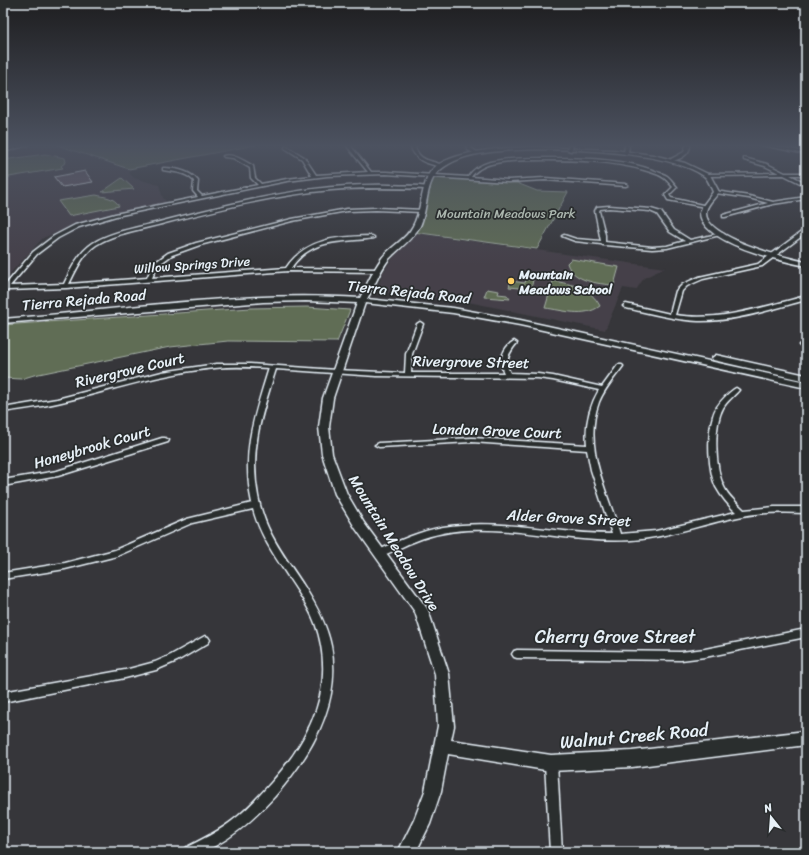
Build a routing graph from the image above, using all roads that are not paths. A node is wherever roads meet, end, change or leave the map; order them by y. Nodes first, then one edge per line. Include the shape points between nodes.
1 (196, 185) edge
2 (260, 185) edge
3 (429, 185) edge
4 (674, 185) edge
5 (715, 185) edge
6 (428, 188) junction
7 (716, 192) junction
8 (201, 197) junction
9 (806, 198) edge
10 (773, 203) junction
11 (705, 206) junction
12 (422, 211) junction
13 (725, 216) dead end
14 (806, 231) edge
15 (722, 234) junction
16 (564, 236) dead end
17 (372, 237) dead end
18 (688, 242) junction
19 (603, 244) junction
20 (772, 256) junction
21 (806, 264) edge
22 (288, 269) junction
23 (378, 271) junction
24 (149, 279) junction
25 (66, 286) junction
26 (5, 290) edge
27 (364, 298) junction
28 (806, 298) edge
29 (626, 306) dead end
30 (3, 314) edge
31 (672, 315) junction
32 (3, 321) edge
33 (420, 324) dead end
34 (514, 343) dead end
35 (620, 366) dead end
36 (273, 367) junction
37 (336, 372) junction
38 (408, 374) junction
39 (508, 375) junction
40 (806, 378) edge
41 (806, 385) edge
42 (604, 389) junction
43 (736, 390) dead end
44 (3, 410) edge
45 (165, 440) dead end
46 (379, 445) dead end
47 (590, 448) junction
48 (3, 483) edge
49 (256, 505) junction
50 (806, 510) edge
51 (742, 513) junction
52 (617, 537) junction
53 (380, 553) junction
54 (3, 576) edge
55 (806, 633) edge
56 (205, 640) dead end
57 (517, 654) dead end
58 (3, 696) edge
59 (806, 738) edge
60 (442, 746) junction
61 (551, 763) junction
62 (189, 852) edge
63 (408, 852) edge
64 (556, 852) edge

1 - 8 street via 195,191
2 - 8 street
3 - 6 street, Mountain Meadow Drive
4 - 11 street via 667,194 669,199
5 - 7 street
6 - 12 street, Mountain Meadow Drive
6 - 25 street via 377,186 304,191 118,234 97,242 86,250 77,262
7 - 10 street
7 - 11 street
8 - 26 street via 109,217 69,230 35,253
9 - 10 street
10 - 13 street
11 - 15 street via 705,221
12 - 23 street, Mountain Meadow Drive via 413,232 392,251
12 - 24 street via 347,210 292,220 198,244 170,254 155,265
14 - 20 street
15 - 18 street
15 - 20 street via 744,246
16 - 19 street
17 - 22 street via 344,239 315,246 300,253
18 - 19 street via 652,248
18 - 19 street via 672,231 659,213 609,207 597,210 597,218 604,233
20 - 21 street
20 - 31 street via 760,264 701,278 685,285 678,291
22 - 23 street, Willow Springs Drive
22 - 24 street, Willow Springs Drive
23 - 27 street, Mountain Meadow Drive
24 - 25 street, Willow Springs Drive
25 - 26 street, Willow Springs Drive
27 - 30 street, Tierra Rejada Road via 326,293 281,294
27 - 32 street, Tierra Rejada Road via 270,300
27 - 37 street, Mountain Meadow Drive
27 - 40 street, Tierra Rejada Road via 434,301 488,309
27 - 41 street, Tierra Rejada Road via 504,318
28 - 31 street via 721,318 698,319
29 - 31 street
33 - 38 street via 409,354
34 - 39 street via 505,355 504,370
35 - 42 street
36 - 37 street, Rivergrove Court
36 - 44 street, Rivergrove Court via 225,366 187,369 141,378 57,401
36 - 49 street via 252,445 250,471
37 - 38 street, Rivergrove Street
37 - 53 street, Mountain Meadow Drive via 325,409 325,449 341,494
38 - 39 street, Rivergrove Street
39 - 42 street, Rivergrove Street via 553,378
42 - 47 street via 593,409
43 - 51 street via 716,415 714,469 726,497
45 - 48 street, Honeybrook Court via 58,473
46 - 47 street, London Grove Court via 467,440
47 - 52 street
49 - 54 street via 190,521 117,553 65,566
49 - 62 street via 266,534 320,623 328,664 329,683 326,699 306,746 277,787 232,828
50 - 51 street, Alder Grove Street
51 - 52 street, Alder Grove Street via 661,532
52 - 53 street, Alder Grove Street via 463,528 419,536
53 - 60 street, Mountain Meadow Drive via 421,610 436,654 442,674 446,726
55 - 57 street, Cherry Grove Street via 681,656
56 - 58 street via 156,666
59 - 61 street, Walnut Creek Road via 632,759
60 - 61 street, Walnut Creek Road
60 - 63 street, Mountain Meadow Drive via 433,791
61 - 64 street

